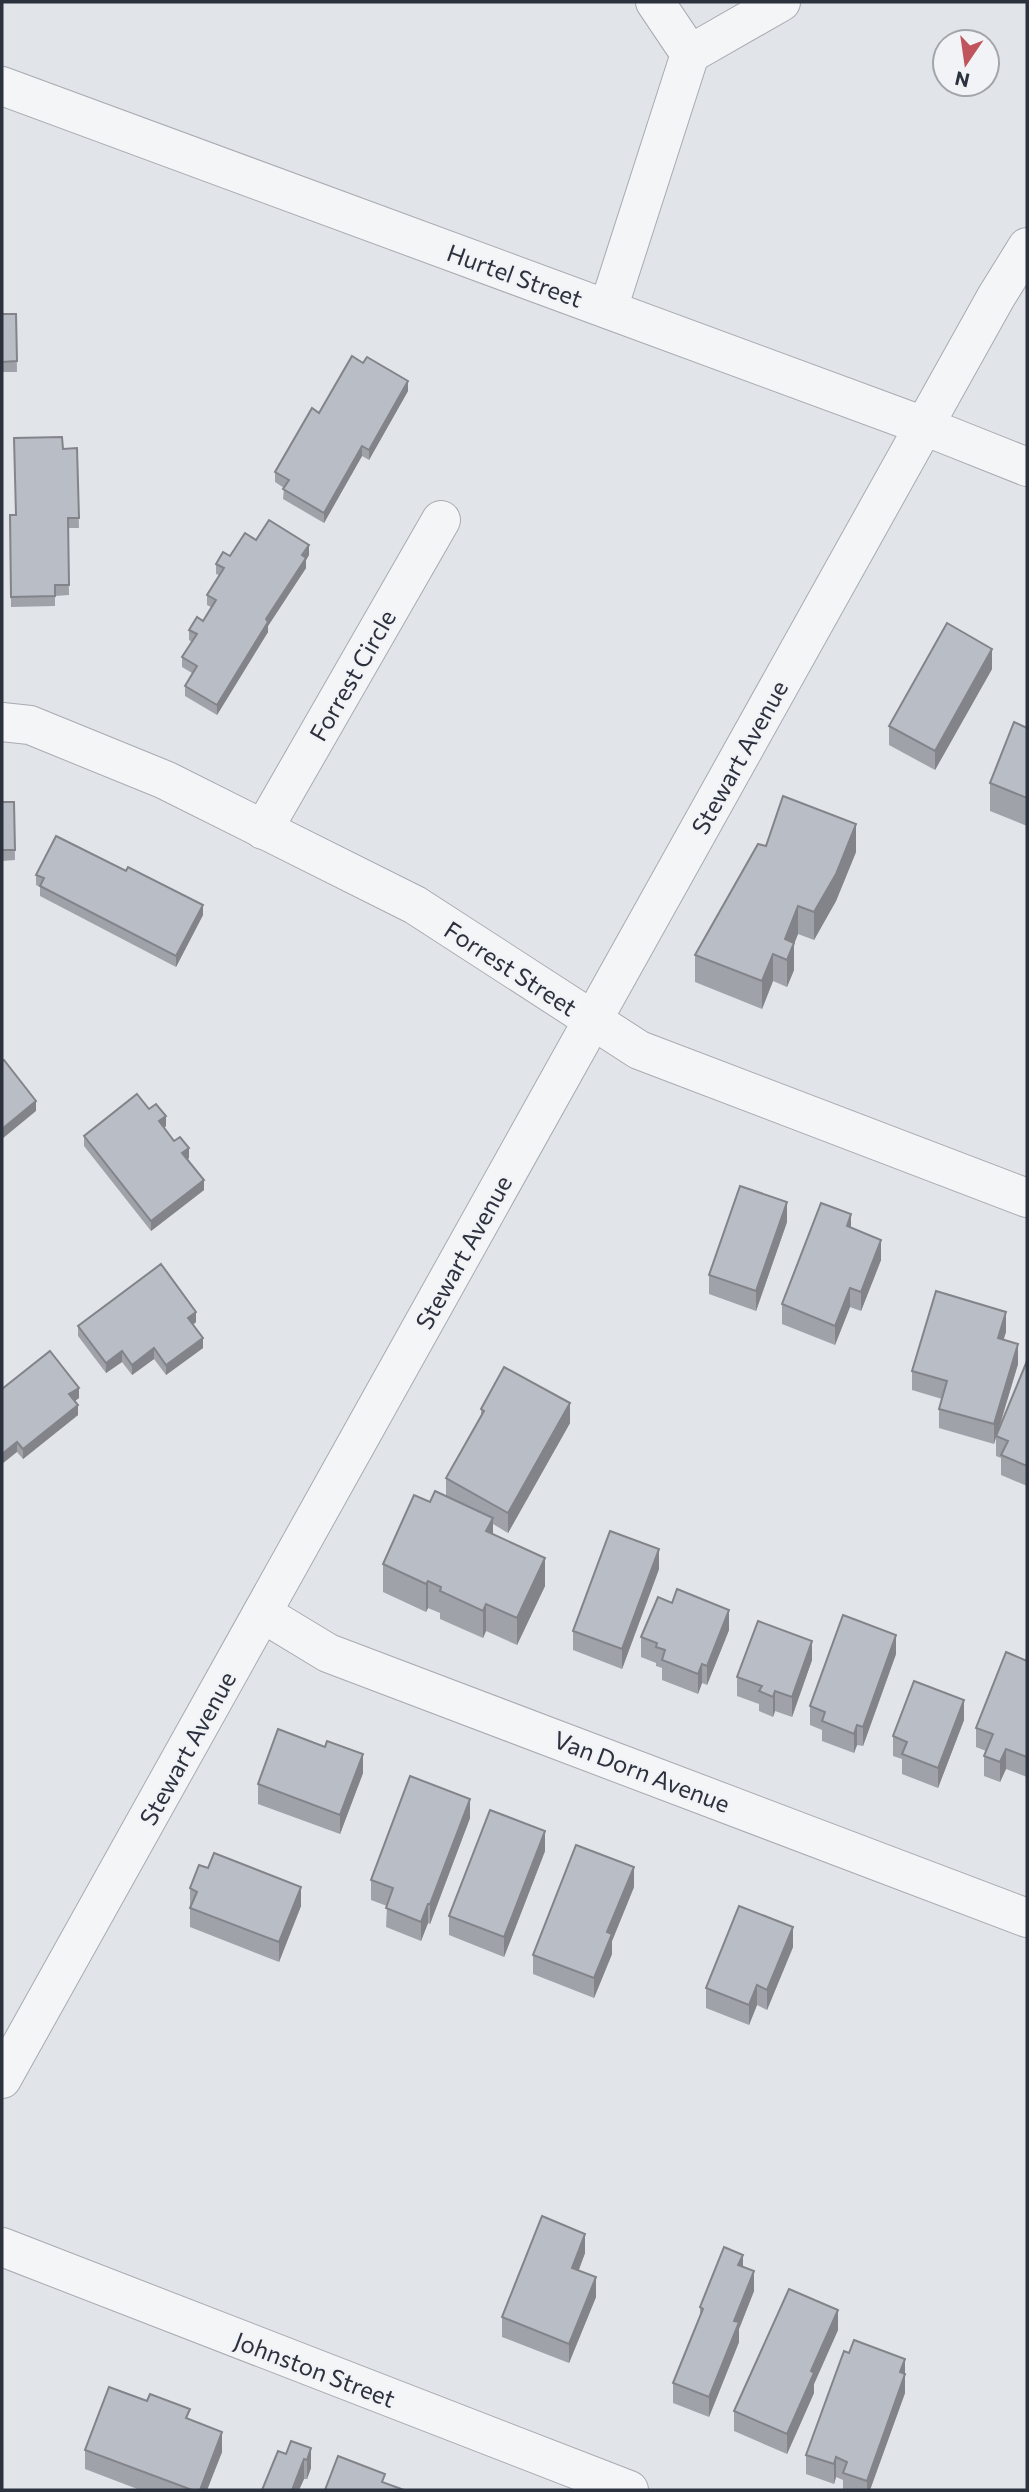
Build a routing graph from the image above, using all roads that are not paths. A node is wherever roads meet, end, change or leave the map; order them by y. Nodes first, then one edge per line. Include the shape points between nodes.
1 (654, 2) edge
2 (781, 2) edge
3 (690, 54) junction
4 (2, 86) edge
5 (1027, 247) edge
6 (608, 309) junction
7 (924, 426) junction
8 (1027, 467) edge
9 (441, 520) dead end
10 (2, 722) edge
11 (263, 830) junction
12 (592, 1021) junction
13 (1027, 1198) edge
14 (262, 1613) junction
15 (1027, 1917) edge
16 (2, 2079) edge
17 (2, 2247) edge
18 (629, 2490) edge

1 - 3 street
2 - 3 street
3 - 6 street
4 - 6 street, Hurtel Street
5 - 7 street, Stewart Avenue
6 - 7 street, Hurtel Street
7 - 8 street, Hurtel Street
7 - 12 street, Stewart Avenue
9 - 11 street, Forrest Circle
10 - 11 street, Forrest Street via 30,725 165,780
11 - 12 street, Forrest Street via 415,905
12 - 13 street, Forrest Street via 639,1050
12 - 14 street, Stewart Avenue
14 - 15 street, Van Dorn Avenue via 328,1653
14 - 16 street, Stewart Avenue
17 - 18 street, Johnston Street

